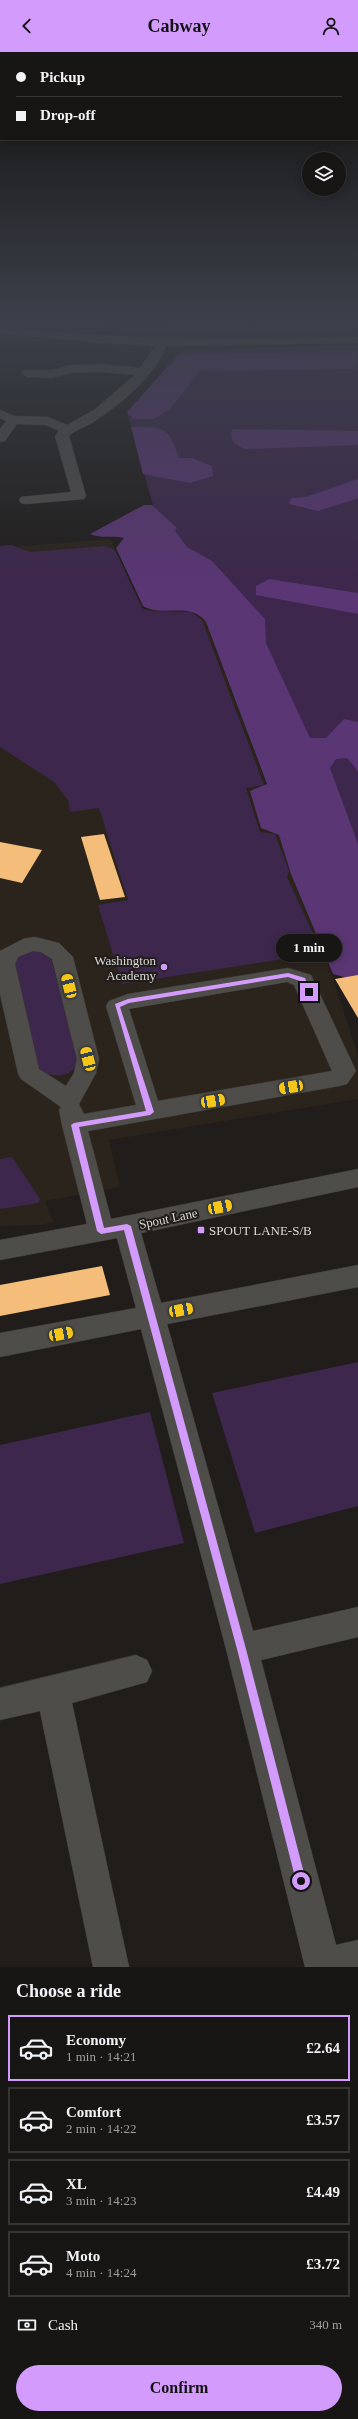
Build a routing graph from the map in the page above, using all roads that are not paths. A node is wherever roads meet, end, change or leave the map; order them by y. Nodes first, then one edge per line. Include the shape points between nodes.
1 (108, 407) edge
2 (0, 414) edge
3 (14, 420) junction
4 (66, 429) junction
5 (0, 438) edge
6 (12, 494) dead end
7 (69, 1101) junction
8 (150, 1112) junction
9 (74, 1125) junction
10 (358, 1178) edge
11 (114, 1229) junction
12 (0, 1250) edge
13 (358, 1276) edge
14 (152, 1316) junction
15 (0, 1345) edge
16 (358, 1622) edge
17 (242, 1649) junction
18 (136, 1671) dead end
19 (52, 1692) junction
20 (0, 1704) edge
21 (358, 1958) edge
22 (111, 1967) edge
23 (324, 1967) edge

1 - 4 street via 88,421
2 - 3 street
3 - 4 street via 48,421
3 - 5 street
4 - 6 street via 62,436 79,496 23,505
7 - 7 street via 84,1073 88,1059 62,957 46,946 22,946 9,953 4,964 29,1073
7 - 9 street
8 - 8 street via 117,1006 128,1001 288,975 303,980 345,1071 338,1078
8 - 9 street
9 - 11 street
10 - 11 street, Spout Lane
11 - 12 street, Spout Lane
11 - 14 street
13 - 14 street
14 - 15 street
14 - 17 street
16 - 17 street
17 - 23 street
18 - 19 street
19 - 20 street
19 - 22 street
21 - 23 street

